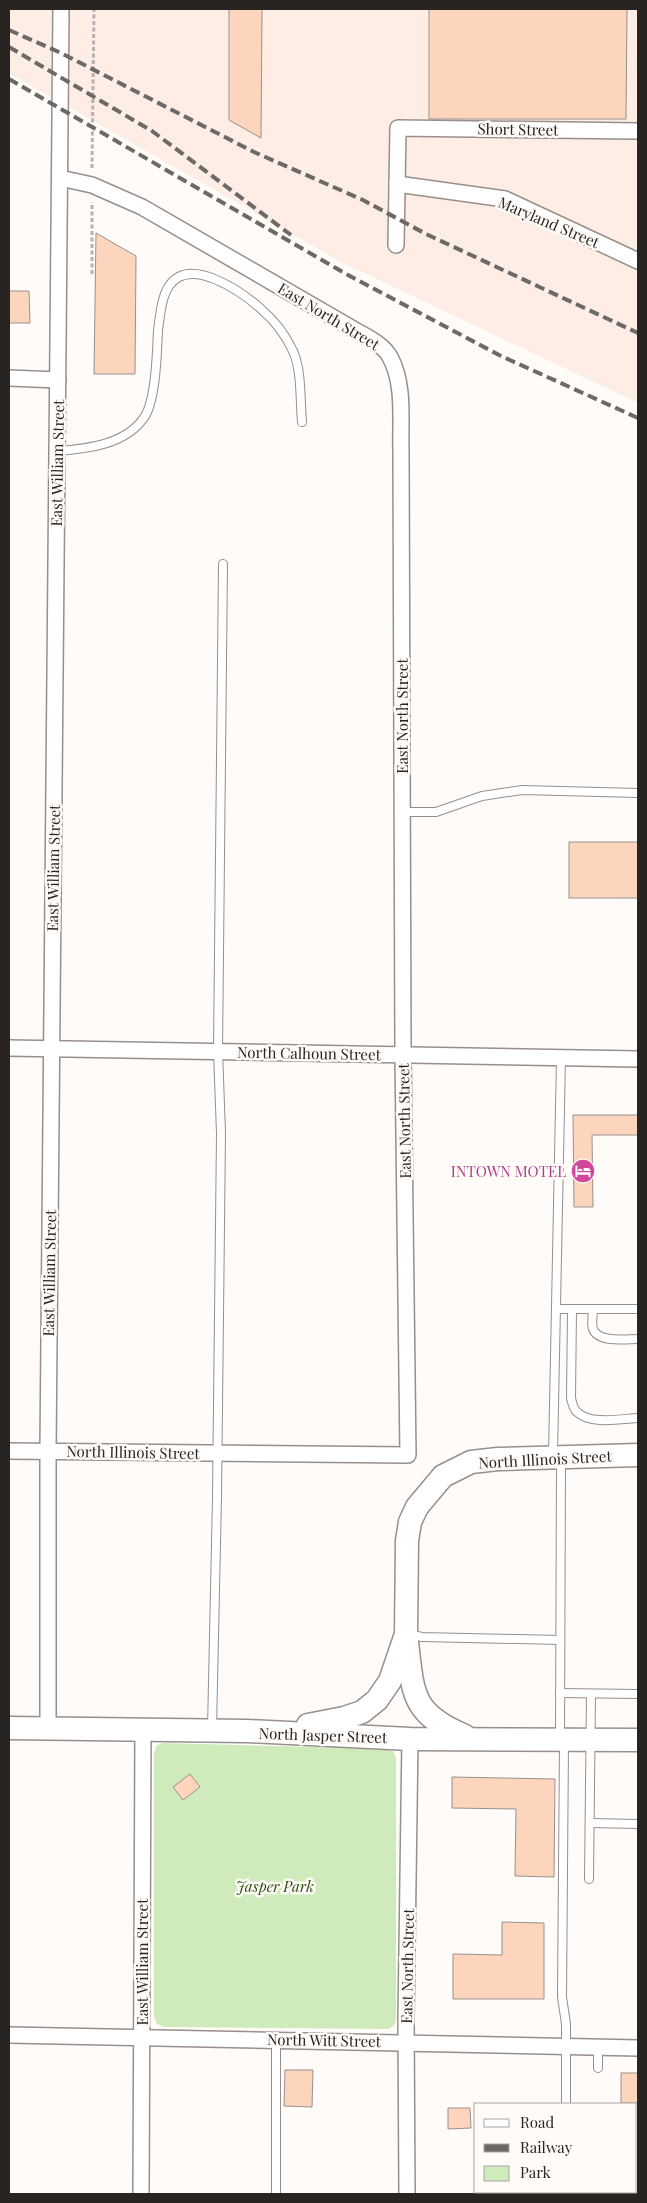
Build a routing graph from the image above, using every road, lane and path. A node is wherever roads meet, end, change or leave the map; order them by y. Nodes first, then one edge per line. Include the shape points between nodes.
1 (61, 9) edge
2 (94, 9) edge
3 (638, 131) edge
4 (60, 178) junction
5 (397, 184) junction
6 (92, 186) junction
7 (396, 245) dead end
8 (638, 261) edge
9 (92, 274) dead end
10 (9, 378) edge
11 (58, 380) junction
12 (302, 422) dead end
13 (57, 452) junction
14 (223, 564) dead end
15 (638, 793) edge
16 (402, 812) junction
17 (9, 1048) edge
18 (51, 1049) junction
19 (218, 1052) junction
20 (403, 1055) junction
21 (560, 1058) junction
22 (638, 1059) edge
23 (556, 1308) junction
24 (572, 1309) junction
25 (593, 1309) junction
26 (638, 1309) edge
27 (638, 1339) edge
28 (638, 1418) edge
29 (9, 1451) edge
30 (48, 1451) junction
31 (218, 1453) junction
32 (638, 1455) edge
33 (408, 1456) joint
34 (557, 1456) junction
35 (406, 1634) junction
36 (560, 1640) junction
37 (560, 1694) junction
38 (591, 1694) junction
39 (638, 1694) edge
40 (9, 1728) edge
41 (48, 1728) junction
42 (143, 1730) junction
43 (212, 1731) junction
44 (247, 1732) junction
45 (410, 1738) junction
46 (472, 1739) junction
47 (562, 1740) junction
48 (592, 1740) junction
49 (638, 1740) edge
50 (590, 1823) junction
51 (638, 1824) edge
52 (589, 1879) dead end
53 (9, 2035) edge
54 (141, 2036) junction
55 (276, 2040) junction
56 (406, 2042) junction
57 (566, 2046) junction
58 (598, 2047) junction
59 (638, 2048) edge
60 (598, 2068) dead end
61 (566, 2103) edge
62 (141, 2194) edge
63 (276, 2194) edge
64 (407, 2194) edge

1 - 4 street, East William Street
2 - 6 path
3 - 5 street, Short Street via 398,128
4 - 6 street, East North Street
4 - 11 street, East William Street
5 - 7 street
5 - 8 street, Maryland Street via 505,199
6 - 9 path
6 - 16 street, East North Street via 142,207 360,333 390,357 397,376 400,413
10 - 11 street
11 - 13 street, East William Street
12 - 13 lane via 294,353 280,329 262,310 229,286 206,275 183,276 169,286 164,298 156,372 144,419 128,432 94,448
13 - 18 street, East William Street
14 - 19 lane
15 - 16 lane via 522,790 482,796 436,812
16 - 20 street, East North Street
17 - 18 street, North Calhoun Street
18 - 19 street, North Calhoun Street
18 - 30 street, East William Street
19 - 20 street, North Calhoun Street
19 - 31 lane via 221,1133
20 - 21 street, North Calhoun Street
20 - 33 street, East North Street
21 - 22 street, North Calhoun Street
21 - 23 lane
23 - 24 lane
23 - 34 lane
24 - 25 lane
24 - 28 lane via 571,1398 575,1411 594,1419
25 - 26 lane
25 - 27 lane via 592,1328 596,1334 604,1338
29 - 30 street, North Illinois Street
30 - 31 street, North Illinois Street
30 - 41 street, East William Street
31 - 33 street, North Illinois Street
31 - 43 lane
32 - 34 street, North Illinois Street
34 - 35 street, North Illinois Street via 471,1462 443,1476 429,1490 410,1522
34 - 36 lane
35 - 36 lane
35 - 44 street, North Illinois Street via 390,1681 377,1700 362,1712 321,1723
35 - 46 street via 414,1690 421,1707 432,1719
36 - 37 lane
37 - 38 lane
37 - 47 lane
38 - 39 lane
38 - 48 lane
40 - 41 street, North Jasper Street
41 - 42 street, North Jasper Street
42 - 43 street, North Jasper Street
42 - 54 street, East William Street
43 - 44 street, North Jasper Street
44 - 45 street, North Jasper Street
45 - 46 street, North Jasper Street
45 - 56 street, East North Street
46 - 47 street, North Jasper Street
47 - 48 street, North Jasper Street
47 - 57 lane via 562,1998
48 - 49 street, North Jasper Street
48 - 50 lane
50 - 51 lane
50 - 52 lane
53 - 54 street, North Witt Street
54 - 55 street, North Witt Street
54 - 62 street, East William Street
55 - 56 street, North Witt Street
55 - 63 lane
56 - 57 street, North Witt Street
56 - 64 street, East North Street
57 - 58 street, North Witt Street
57 - 61 lane
58 - 59 street, North Witt Street
58 - 60 lane

